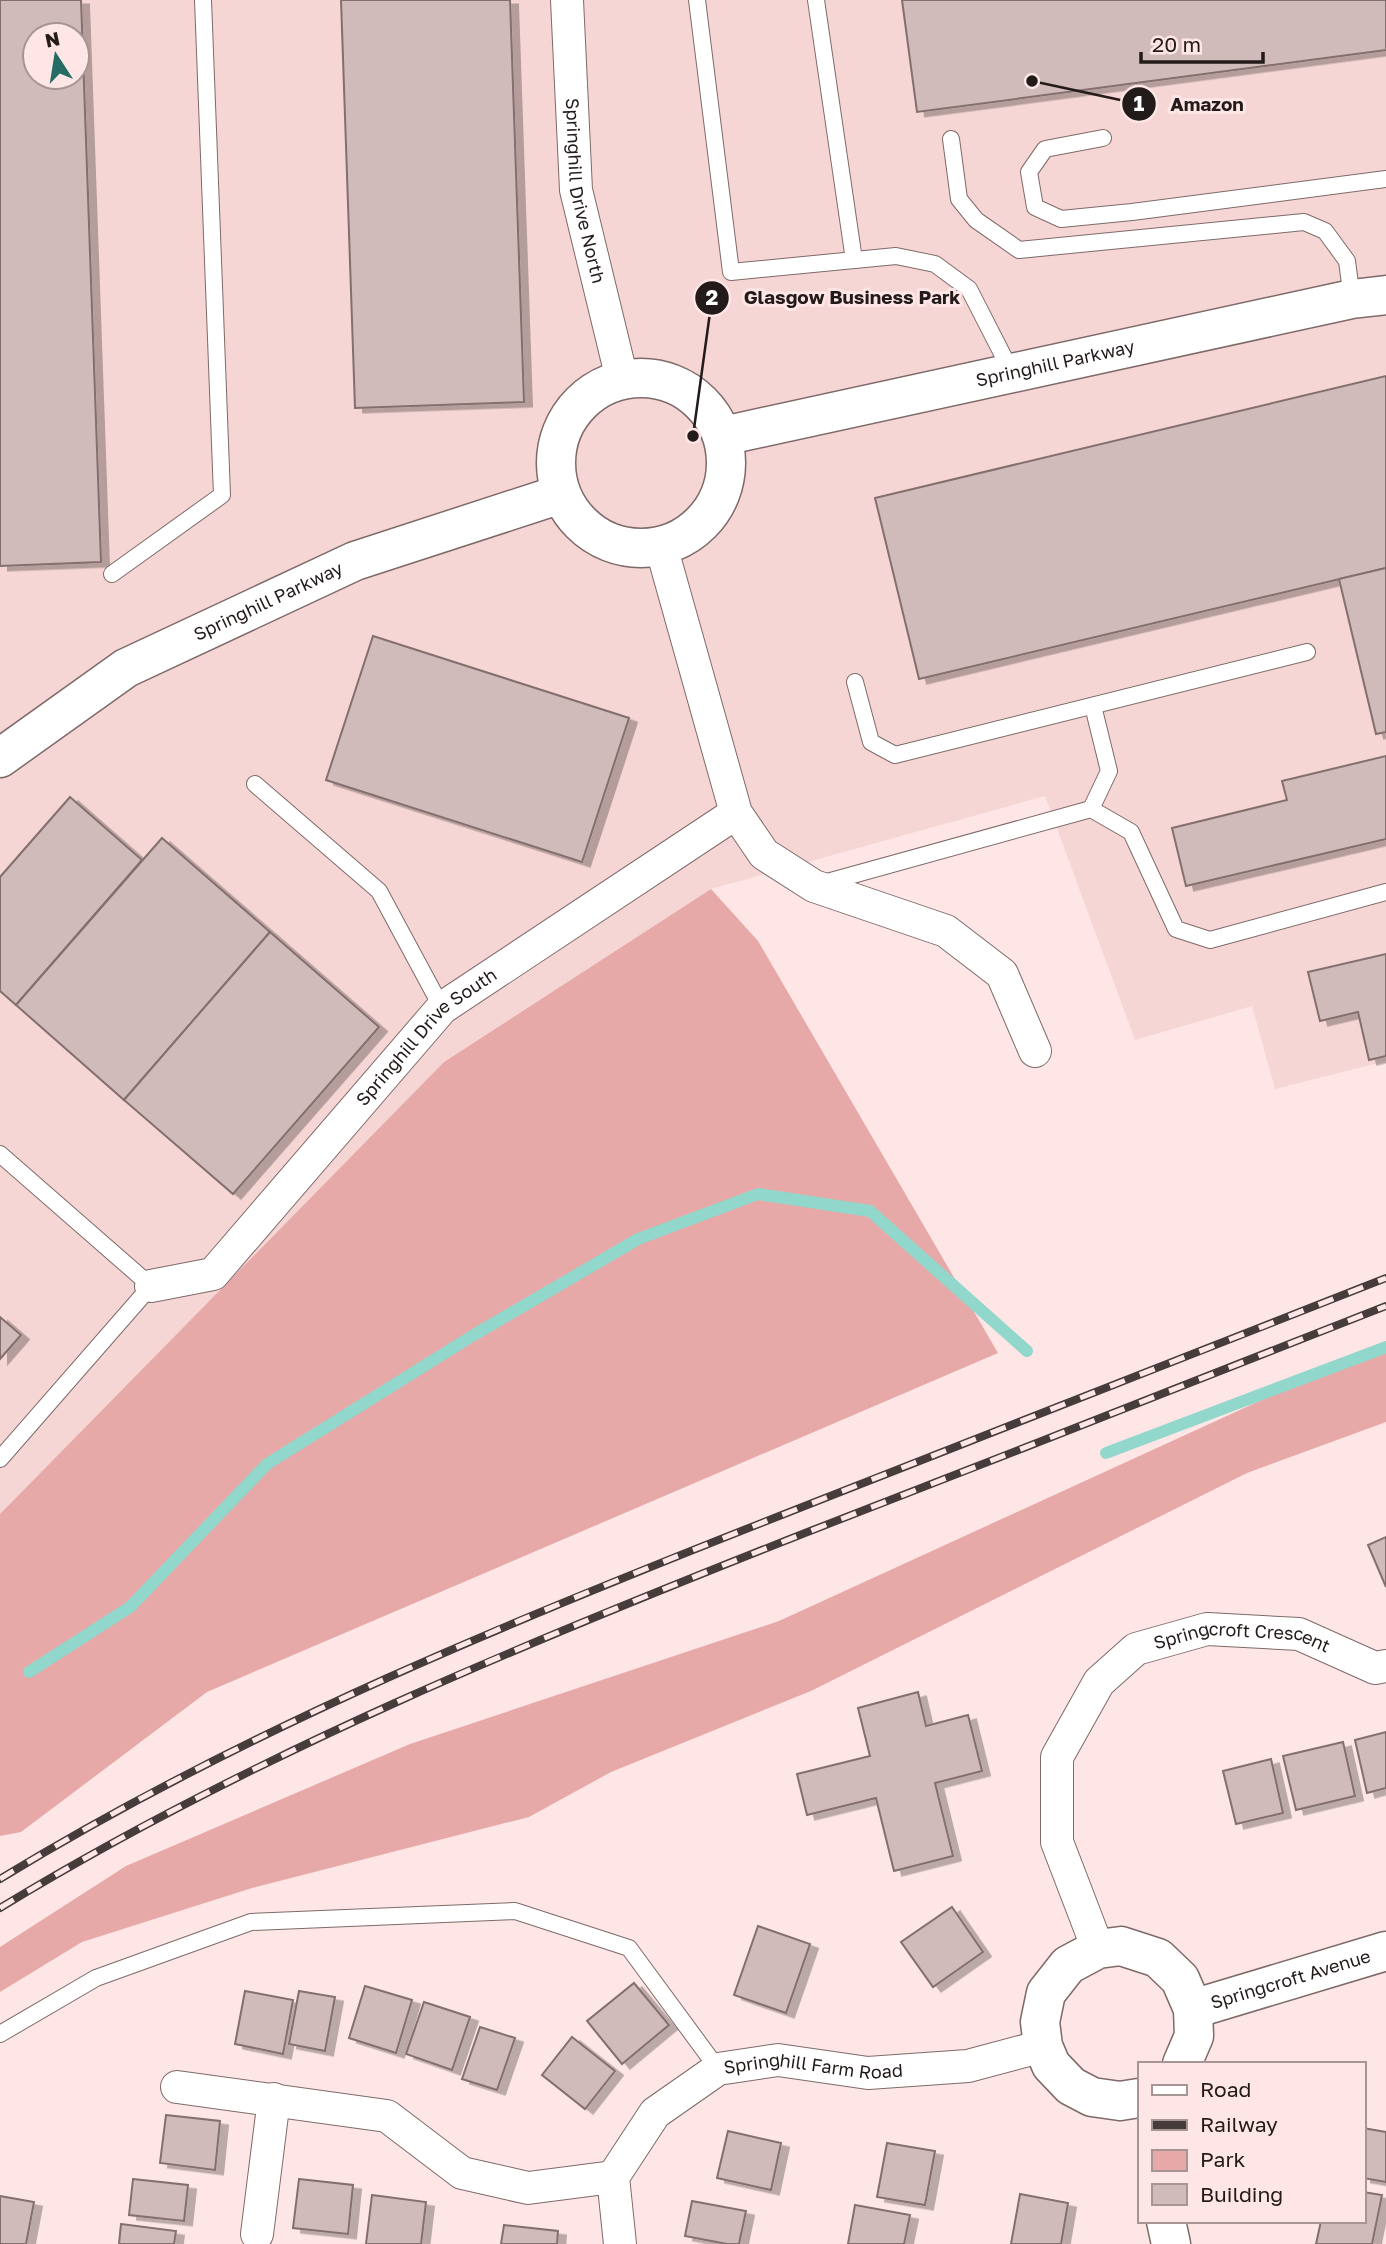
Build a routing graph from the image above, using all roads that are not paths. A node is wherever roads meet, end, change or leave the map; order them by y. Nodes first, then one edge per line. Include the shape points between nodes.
1 (203, 0) edge
2 (567, 0) edge
3 (697, 0) edge
4 (816, 0) edge
5 (1103, 138) dead end
6 (951, 139) dead end
7 (1386, 179) edge
8 (854, 260) junction
9 (1369, 297) edge
10 (1012, 373) junction
11 (622, 379) junction
12 (723, 436) junction
13 (561, 494) junction
14 (661, 546) junction
15 (112, 574) dead end
16 (1307, 652) dead end
17 (855, 682) dead end
18 (1093, 706) junction
19 (0, 758) edge
20 (255, 784) dead end
21 (1091, 810) junction
22 (736, 813) junction
23 (814, 886) junction
24 (1386, 891) edge
25 (443, 1008) junction
26 (1035, 1051) dead end
27 (0, 1154) edge
28 (150, 1286) junction
29 (0, 1459) edge
30 (1386, 1666) edge
31 (1097, 1949) junction
32 (1386, 1951) edge
33 (1193, 2009) junction
34 (0, 2034) edge
35 (1043, 2046) junction
36 (1183, 2062) edge
37 (718, 2069) junction
38 (177, 2087) dead end
39 (1138, 2098) edge
40 (274, 2099) junction
41 (613, 2177) junction
42 (1166, 2223) edge
43 (257, 2234) dead end
44 (620, 2244) edge
45 (1171, 2244) edge

1 - 15 lane via 222,495
2 - 11 street, Springhill Drive North via 576,190
3 - 8 lane via 731,272
4 - 8 lane
5 - 7 lane via 1045,149 1029,172 1035,207 1061,219
6 - 9 lane via 959,199 976,220 1019,250 1304,222 1325,231
8 - 10 lane via 896,256 935,264 970,289
9 - 10 street, Springhill Parkway
10 - 12 street, Springhill Parkway
11 - 12 street via 648,377 694,395 712,414
11 - 13 street via 595,391 573,410 559,436 555,465
12 - 14 street via 727,464 722,492 708,517 687,536
13 - 14 street via 573,516 612,544
13 - 19 street, Springhill Parkway via 355,561 162,651 126,668
14 - 22 street
16 - 18 lane
17 - 18 lane via 871,742 895,755
18 - 21 lane via 1109,771
20 - 25 lane via 379,891
21 - 23 lane
21 - 24 lane via 1131,832 1176,929 1210,940
22 - 23 street via 764,854
22 - 25 street, Springhill Drive South
23 - 26 street via 946,931 1002,974
25 - 28 street, Springhill Drive South via 213,1274
27 - 28 lane
28 - 29 lane
30 - 31 street, Springcroft Crescent via 1375,1668 1299,1634 1207,1629 1136,1649 1099,1682 1057,1757 1058,1842
31 - 33 street via 1121,1946 1158,1958 1180,1979
31 - 35 street via 1068,1965 1046,1993 1040,2022
32 - 33 street, Springcroft Avenue
33 - 36 street via 1194,2036
34 - 37 lane via 96,1978 251,1922 515,1911 629,1948
35 - 37 street, Springhill Farm Road via 968,2066 868,2073 778,2060
35 - 39 street via 1051,2065 1092,2097
37 - 41 street, Springhill Farm Road via 655,2113
38 - 40 street
40 - 41 street via 387,2116 462,2173 528,2188
40 - 43 street
41 - 44 street
42 - 45 street

